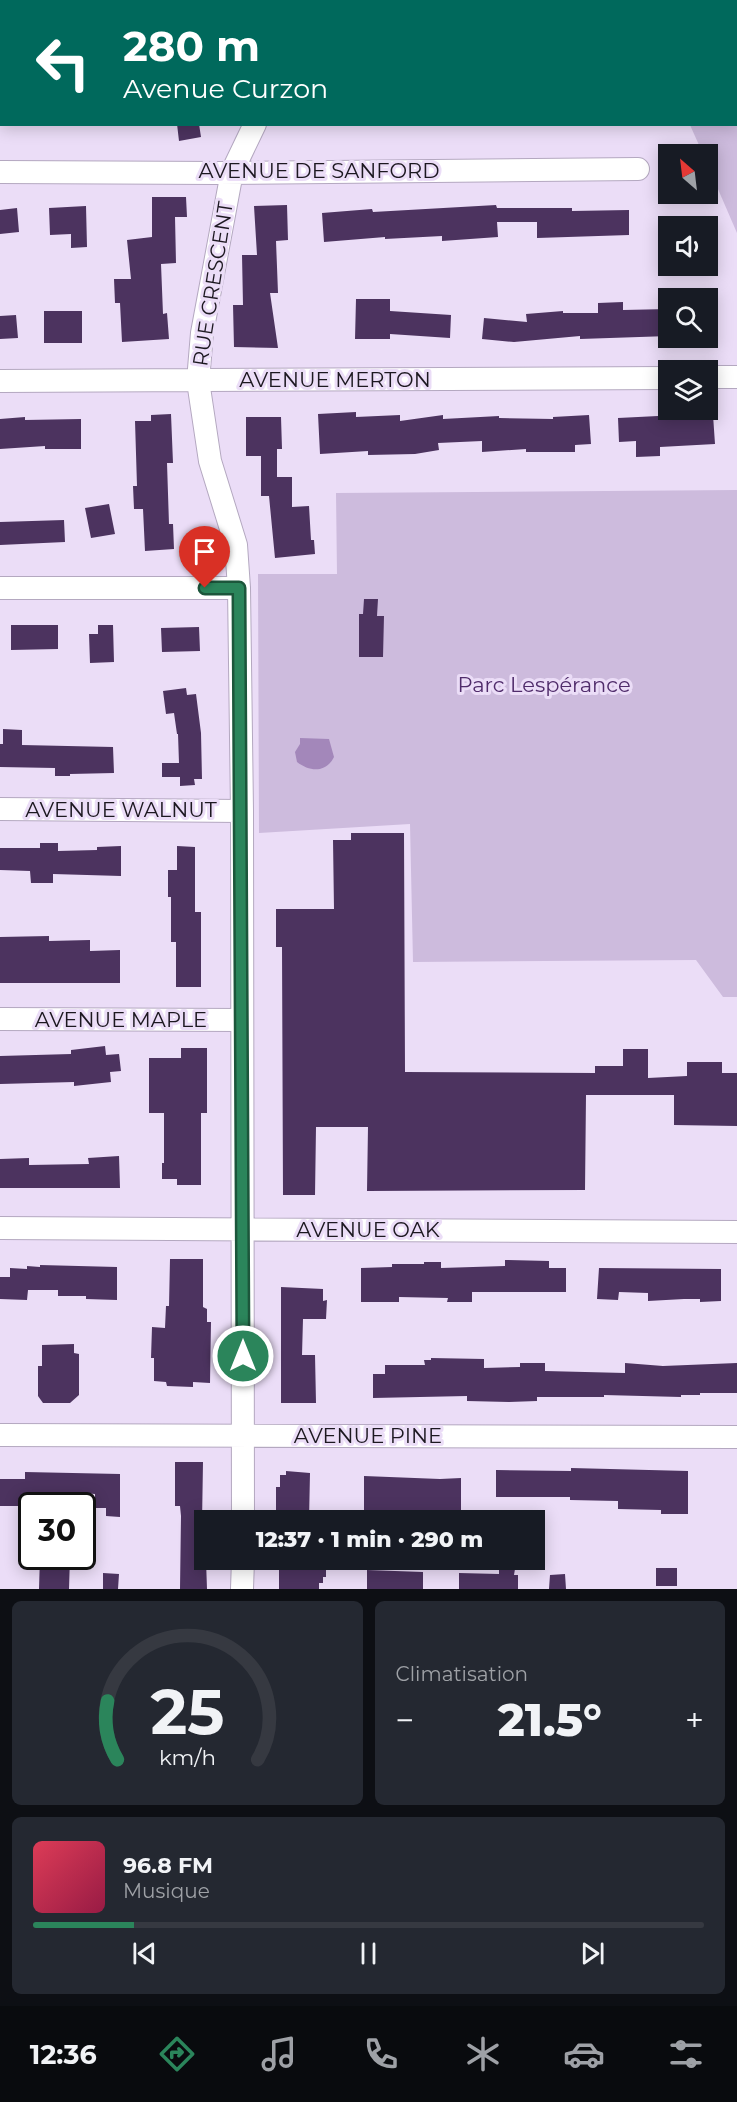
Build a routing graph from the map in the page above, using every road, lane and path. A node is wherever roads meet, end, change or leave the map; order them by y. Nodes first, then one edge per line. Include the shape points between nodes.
1 (254, 126) edge
2 (638, 169) dead end
3 (0, 172) edge
4 (232, 172) junction
5 (718, 377) edge
6 (737, 377) edge
7 (658, 378) edge
8 (0, 381) edge
9 (198, 381) junction
10 (0, 588) edge
11 (239, 588) junction
12 (0, 810) edge
13 (242, 811) junction
14 (0, 1019) edge
15 (242, 1020) junction
16 (0, 1228) edge
17 (243, 1230) junction
18 (737, 1232) edge
19 (0, 1435) edge
20 (243, 1436) junction
21 (737, 1437) edge
22 (243, 1510) edge
23 (243, 1570) edge
24 (242, 1589) edge

1 - 4 street, RUE CRESCENT
2 - 4 street, AVENUE DE SANFORD
3 - 4 street, AVENUE DE SANFORD
4 - 9 street, RUE CRESCENT via 202,333
5 - 6 street
7 - 9 street, AVENUE MERTON
8 - 9 street, AVENUE MERTON
9 - 11 street, RUE CRESCENT via 210,461 236,545
10 - 11 street
11 - 13 street, RUE CRESCENT
12 - 13 street, AVENUE WALNUT
13 - 15 street, RUE CRESCENT
14 - 15 street, AVENUE MAPLE
15 - 17 street, RUE CRESCENT
16 - 17 street, AVENUE OAK
17 - 18 street, AVENUE OAK
17 - 20 street, RUE CRESCENT
19 - 20 street, AVENUE PINE
20 - 21 street, AVENUE PINE
20 - 22 street, RUE CRESCENT
23 - 24 street

